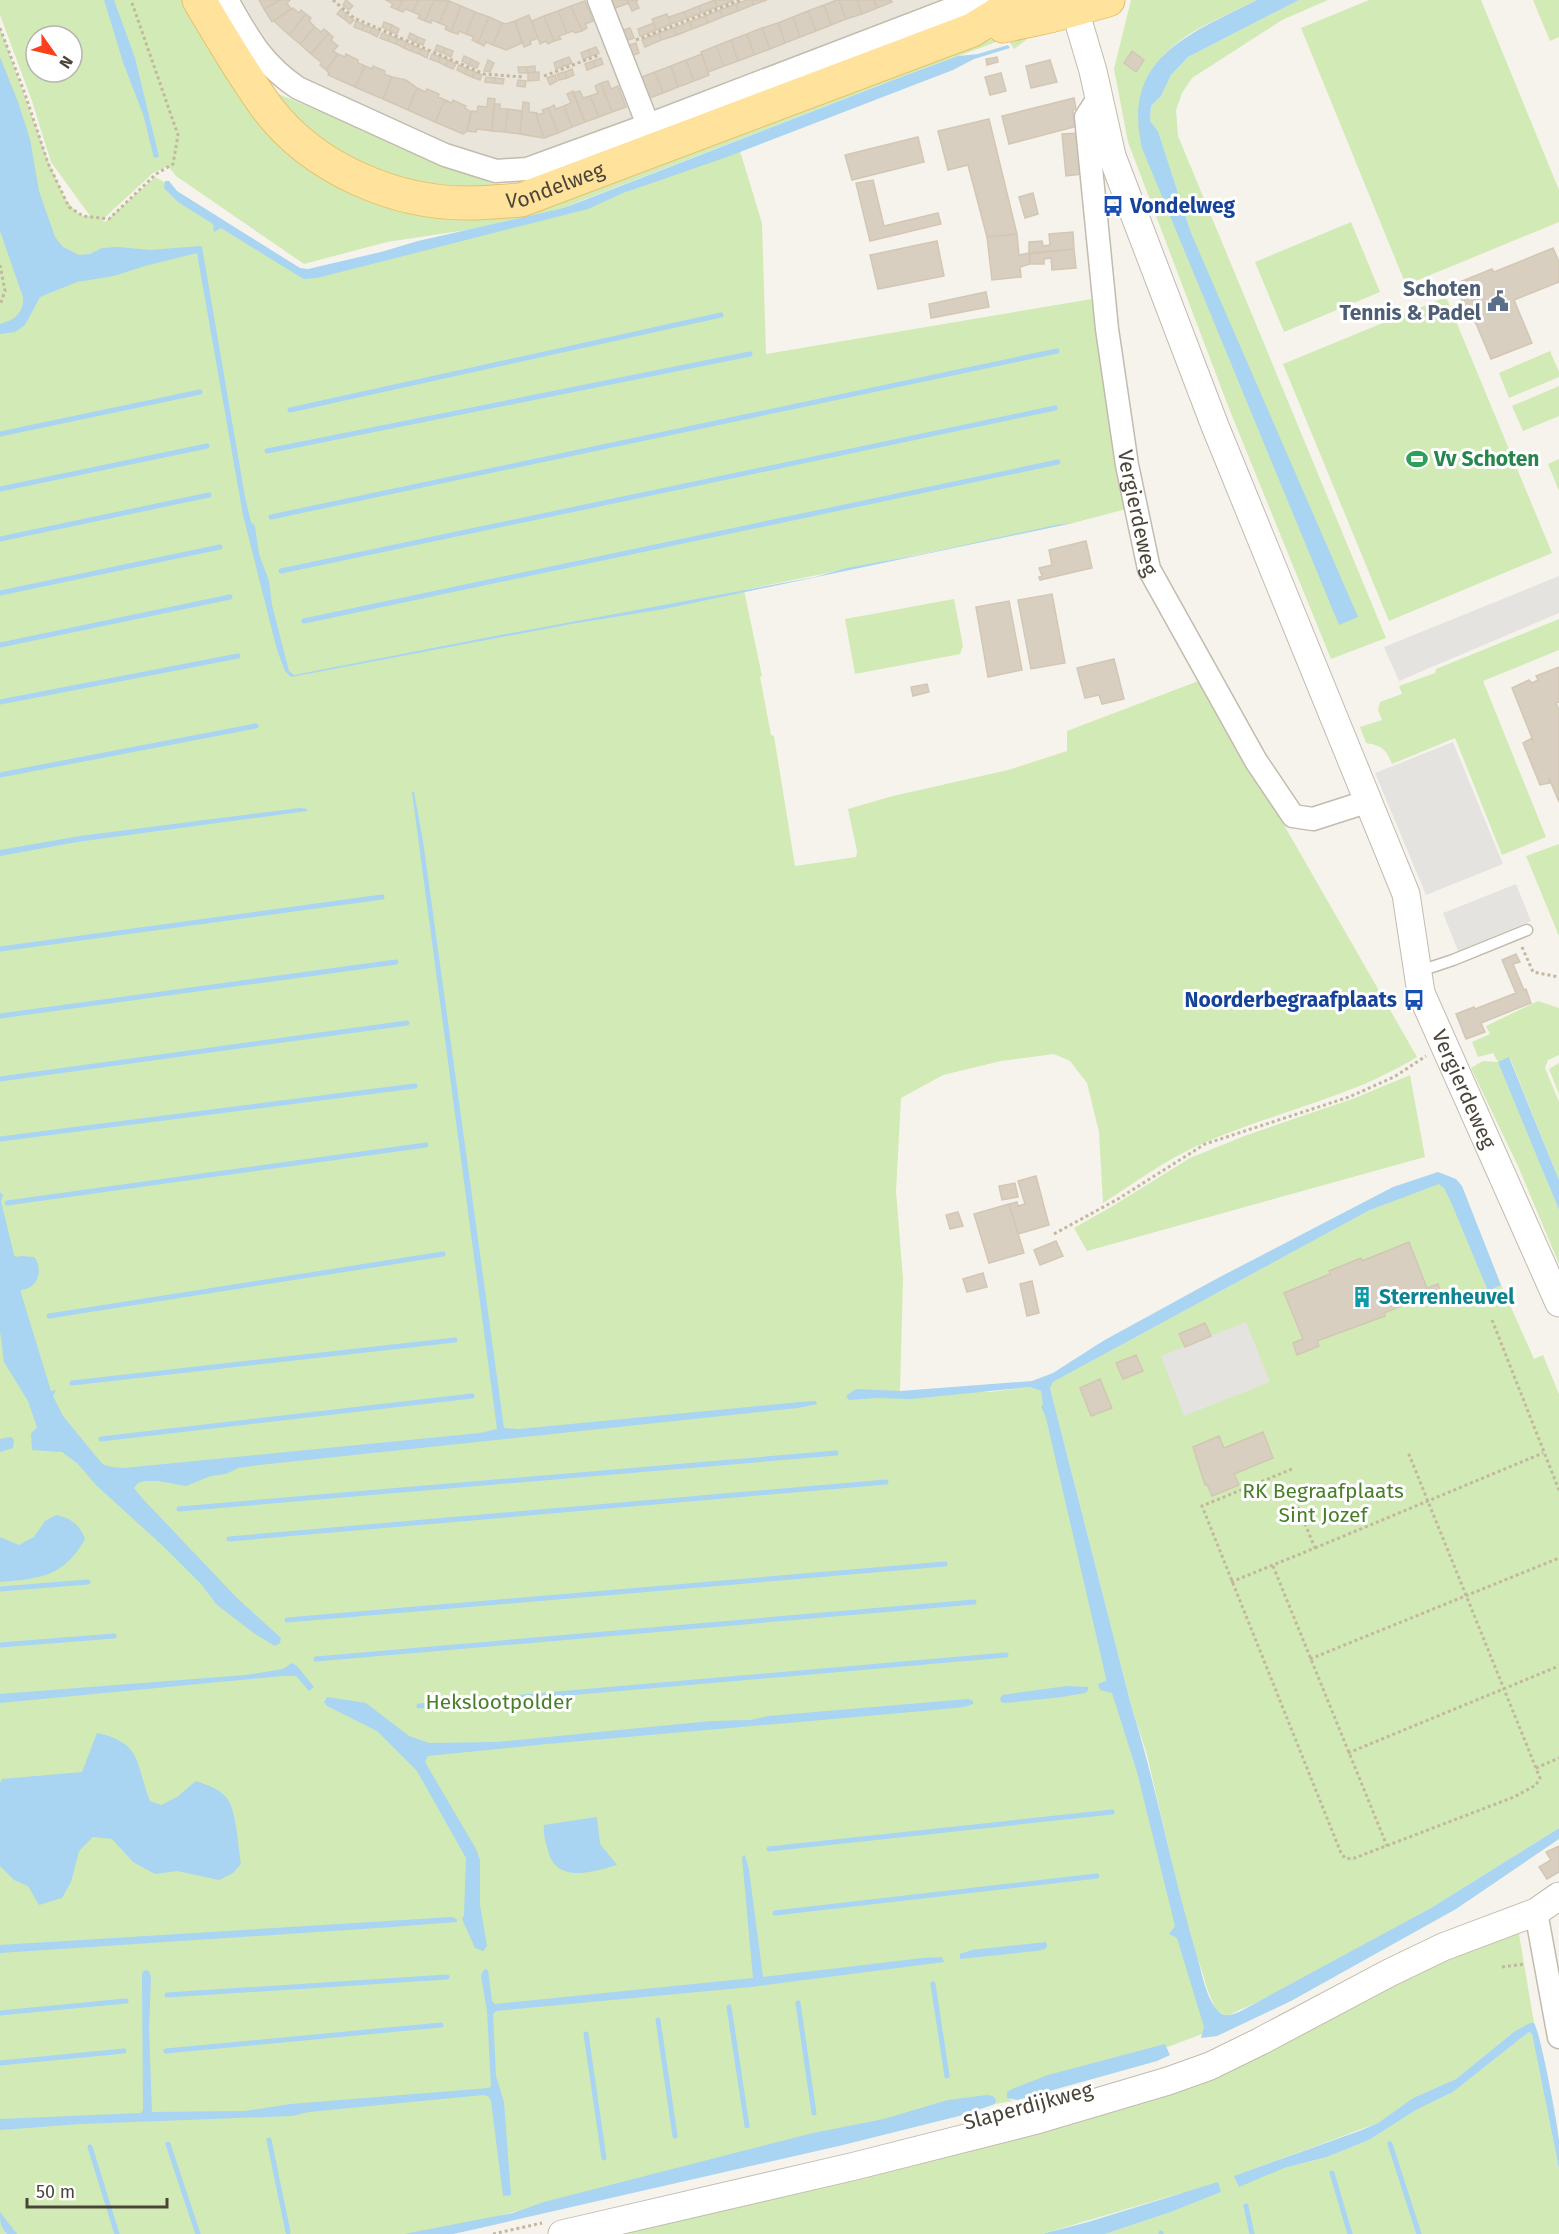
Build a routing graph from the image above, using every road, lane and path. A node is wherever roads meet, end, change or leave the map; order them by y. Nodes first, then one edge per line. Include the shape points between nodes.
1 (131, 0) edge
2 (200, 0) edge
3 (227, 0) edge
4 (333, 0) edge
5 (599, 0) edge
6 (741, 0) edge
7 (1108, 0) edge
8 (1018, 5) edge
9 (1074, 5) edge
10 (0, 28) edge
11 (972, 30) junction
12 (618, 48) junction
13 (544, 76) dead end
14 (524, 77) dead end
15 (1099, 98) junction
16 (648, 125) junction
17 (0, 265) edge
18 (0, 305) edge
19 (1369, 801) junction
20 (1522, 932) joint
21 (1417, 972) junction
22 (1559, 977) edge
23 (1443, 1045) junction
24 (1054, 1234) dead end
25 (1559, 1303) edge
26 (1492, 1320) dead end
27 (1408, 1452) dead end
28 (1543, 1452) junction
29 (1292, 1468) dead end
30 (1559, 1490) edge
31 (1303, 1492) dead end
32 (1428, 1501) junction
33 (1315, 1548) junction
34 (1559, 1558) edge
35 (1273, 1566) junction
36 (1231, 1582) junction
37 (1466, 1596) junction
38 (1310, 1659) junction
39 (1559, 1666) edge
40 (1504, 1688) junction
41 (1348, 1753) junction
42 (1559, 1758) edge
43 (1536, 1768) junction
44 (1387, 1846) junction
45 (1559, 1896) edge
46 (1536, 1912) junction
47 (1559, 2037) edge
48 (556, 2227) edge
49 (493, 2234) edge

1 - 10 path via 178,135 173,164 156,174 109,219 83,216 69,207 48,163
2 - 11 main road, Vondelweg via 269,110 312,151 347,173 384,189 469,204 520,200
3 - 16 street, Vondelweg via 264,60 298,88 435,151 496,171 527,169
4 - 14 path via 354,18 484,74
5 - 12 street
6 - 12 path
7 - 9 main road, Vondelweg
8 - 11 main road, Vondelweg
8 - 16 street, Vondelweg via 967,3
9 - 11 main road, Vondelweg via 1011,25
9 - 15 street, Vergierdeweg
12 - 13 path
12 - 16 street
15 - 19 street, Vergierdeweg via 1112,156 1210,415
15 - 19 street, Vergierdeweg via 1086,117 1107,329 1127,465 1149,569 1256,761 1293,816 1313,819
17 - 18 path via 5,291
19 - 21 street, Vergierdeweg via 1406,894
20 - 21 lane
20 - 22 path via 1533,972
21 - 23 street, Vergierdeweg via 1421,993
23 - 24 path via 1394,1077 1348,1097 1205,1144
23 - 25 street, Vergierdeweg
26 - 28 path
27 - 32 path
28 - 30 path
28 - 32 path
29 - 36 path via 1202,1506
31 - 33 path via 1298,1507
32 - 33 path
32 - 37 path
33 - 35 path
34 - 37 path
35 - 36 path
35 - 38 path
36 - 44 path via 1341,1853 1352,1859
37 - 38 path
37 - 40 path
38 - 41 path
39 - 40 path
40 - 41 path
40 - 43 path
41 - 44 path
42 - 43 path
43 - 44 path via 1540,1778 1536,1785 1514,1797
45 - 46 street, Slaperdijkweg
46 - 47 street
46 - 48 street, Slaperdijkweg via 1443,1947 1210,2066 1168,2081 1022,2124 855,2166
48 - 49 path

